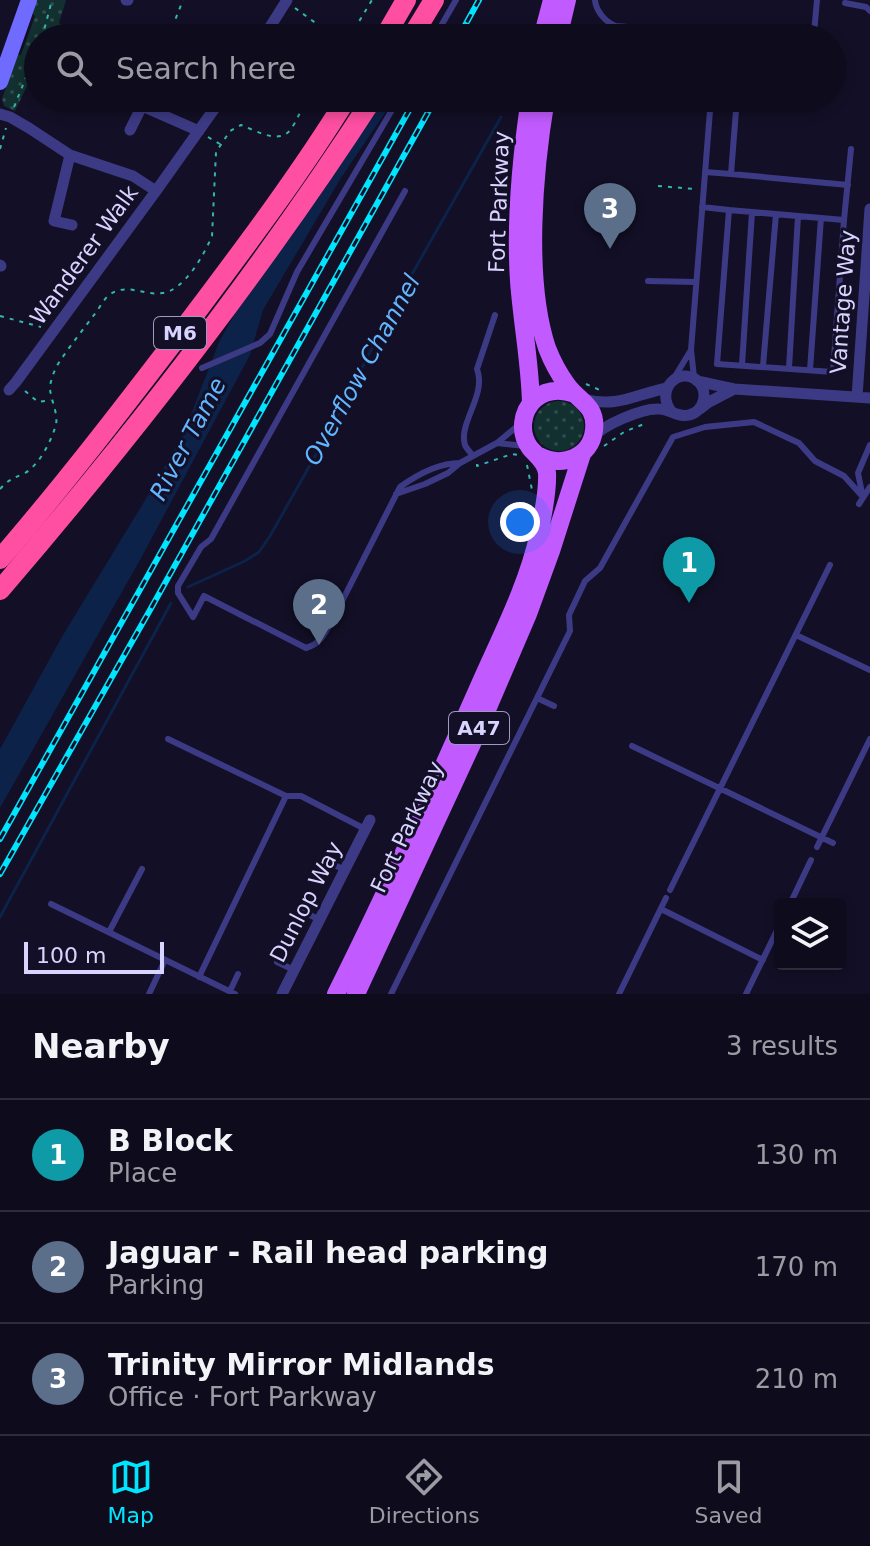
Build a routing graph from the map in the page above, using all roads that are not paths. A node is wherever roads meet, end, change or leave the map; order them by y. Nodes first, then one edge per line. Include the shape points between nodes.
1 (29, 0) edge
2 (406, 0) edge
3 (434, 0) edge
4 (456, 0) edge
5 (552, 0) edge
6 (567, 0) edge
7 (595, 0) edge
8 (817, 0) edge
9 (286, 1) edge
10 (845, 3) dead end
11 (870, 11) edge
12 (272, 24) edge
13 (392, 24) edge
14 (419, 24) edge
15 (442, 24) edge
16 (546, 24) edge
17 (561, 24) edge
18 (612, 24) edge
19 (815, 24) edge
20 (0, 82) edge
21 (139, 112) edge
22 (156, 112) edge
23 (212, 112) edge
24 (338, 112) edge
25 (363, 112) edge
26 (391, 112) edge
27 (528, 112) edge
28 (544, 112) edge
29 (710, 112) edge
30 (736, 112) edge
31 (5, 115) edge
32 (130, 130) dead end
33 (199, 131) junction
34 (851, 149) dead end
35 (70, 155) junction
36 (705, 172) junction
37 (731, 174) junction
38 (848, 185) junction
39 (156, 191) junction
40 (405, 191) dead end
41 (702, 207) junction
42 (870, 209) edge
43 (729, 210) junction
44 (752, 212) junction
45 (776, 214) junction
46 (798, 216) junction
47 (821, 218) junction
48 (844, 220) junction
49 (72, 225) dead end
50 (648, 281) dead end
51 (696, 282) junction
52 (495, 315) dead end
53 (691, 350) junction
54 (742, 365) junction
55 (763, 366) junction
56 (202, 368) dead end
57 (789, 368) junction
58 (810, 370) junction
59 (696, 380) junction
60 (670, 384) junction
61 (16, 388) road end
62 (734, 389) junction
63 (578, 396) junction
64 (857, 397) junction
65 (870, 398) edge
66 (531, 403) junction
67 (671, 411) junction
68 (698, 411) junction
69 (523, 422) junction
70 (497, 443) junction
71 (870, 445) edge
72 (587, 446) junction
73 (534, 451) junction
74 (473, 456) junction
75 (870, 487) edge
76 (861, 500) junction
77 (0, 559) edge
78 (830, 565) dead end
79 (0, 590) edge
80 (796, 635) junction
81 (870, 670) edge
82 (537, 698) junction
83 (554, 706) dead end
84 (168, 739) dead end
85 (870, 739) edge
86 (632, 746) dead end
87 (720, 789) junction
88 (286, 796) junction
89 (368, 824) joint
90 (822, 838) junction
91 (833, 843) dead end
92 (817, 847) dead end
93 (811, 860) dead end
94 (326, 861) dead end
95 (142, 869) dead end
96 (345, 870) junction
97 (670, 890) dead end
98 (666, 898) dead end
99 (793, 898) edge
100 (51, 904) dead end
101 (661, 909) junction
102 (302, 911) dead end
103 (320, 920) junction
104 (109, 932) junction
105 (774, 937) edge
106 (165, 960) junction
107 (763, 960) junction
108 (277, 962) dead end
109 (294, 970) junction
110 (238, 974) dead end
111 (199, 977) junction
112 (232, 993) edge
113 (149, 994) edge
114 (282, 994) edge
115 (336, 994) edge
116 (356, 994) edge
117 (391, 994) edge
118 (619, 994) edge
119 (746, 994) edge

1 - 20 street
2 - 13 highway
3 - 14 highway
4 - 15 lane
5 - 16 main road
6 - 17 main road
7 - 18 lane
8 - 19 lane
9 - 12 street
10 - 11 lane
21 - 32 street
22 - 33 street
23 - 33 street, Wanderer Walk
24 - 77 highway, M6 via 231,266
25 - 79 highway, M6 via 258,265 132,431
26 - 56 lane via 297,272 270,334
27 - 66 main road, Fort Parkway via 518,231
28 - 63 main road, Fort Parkway via 533,229 535,284 546,346
29 - 36 lane
30 - 37 lane
31 - 35 street
33 - 39 street, Wanderer Walk
34 - 38 lane
35 - 39 street via 133,176
35 - 49 street via 54,221
36 - 37 lane
36 - 41 lane
37 - 38 lane
38 - 48 lane
39 - 61 street, Wanderer Walk
40 - 74 lane via 178,593 193,617 204,596 306,648 314,645 332,621 396,494 448,473
41 - 43 lane
41 - 51 lane
42 - 64 street, Vantage Way
43 - 44 lane
43 - 54 lane via 717,364
44 - 45 lane
44 - 54 lane
45 - 46 lane
45 - 55 lane
46 - 47 lane
46 - 57 lane
47 - 48 lane
47 - 58 lane
48 - 58 lane via 833,372
50 - 51 lane
51 - 53 lane
52 - 74 lane via 477,369 481,380 465,432 465,447
53 - 59 lane
53 - 60 lane
54 - 55 lane
55 - 57 lane
57 - 58 lane
59 - 60 street via 683,376
59 - 62 street
59 - 68 street via 704,396
60 - 63 street via 613,403
60 - 67 street via 665,398
62 - 64 street
62 - 68 street
63 - 66 main road via 556,390
63 - 72 main road, Fort Parkway via 594,420
64 - 65 street
66 - 69 main road, Fort Parkway
67 - 68 street via 685,416
67 - 72 street via 641,412 596,433
69 - 70 lane
69 - 73 main road, Fort Parkway / A47
70 - 73 lane
70 - 74 lane
71 - 76 lane via 858,473
72 - 73 main road via 561,462
72 - 116 main road, Fort Parkway / A47 via 528,614
73 - 115 main road, Fort Parkway / A47 via 547,470 538,536 524,581
75 - 76 lane
76 - 82 lane via 844,476 815,461 799,443 754,422 705,427 673,437 600,568 585,581 569,615 570,631
78 - 80 lane
80 - 81 lane
80 - 87 lane
82 - 83 lane
82 - 117 lane
84 - 88 lane, Dunlop Way
85 - 90 lane
86 - 87 lane
87 - 90 lane
87 - 97 lane
88 - 89 lane, Dunlop Way via 301,796
88 - 111 lane
89 - 96 street, Dunlop Way
90 - 91 lane
90 - 92 lane
93 - 99 lane
94 - 96 lane
95 - 104 lane
96 - 103 street, Dunlop Way
98 - 101 lane
100 - 104 lane
101 - 107 lane
101 - 118 lane
102 - 103 lane
103 - 109 street, Dunlop Way
104 - 106 lane
105 - 107 lane
106 - 111 lane
106 - 113 lane
107 - 119 lane
108 - 109 lane
109 - 114 street, Dunlop Way
110 - 112 lane
111 - 112 lane

